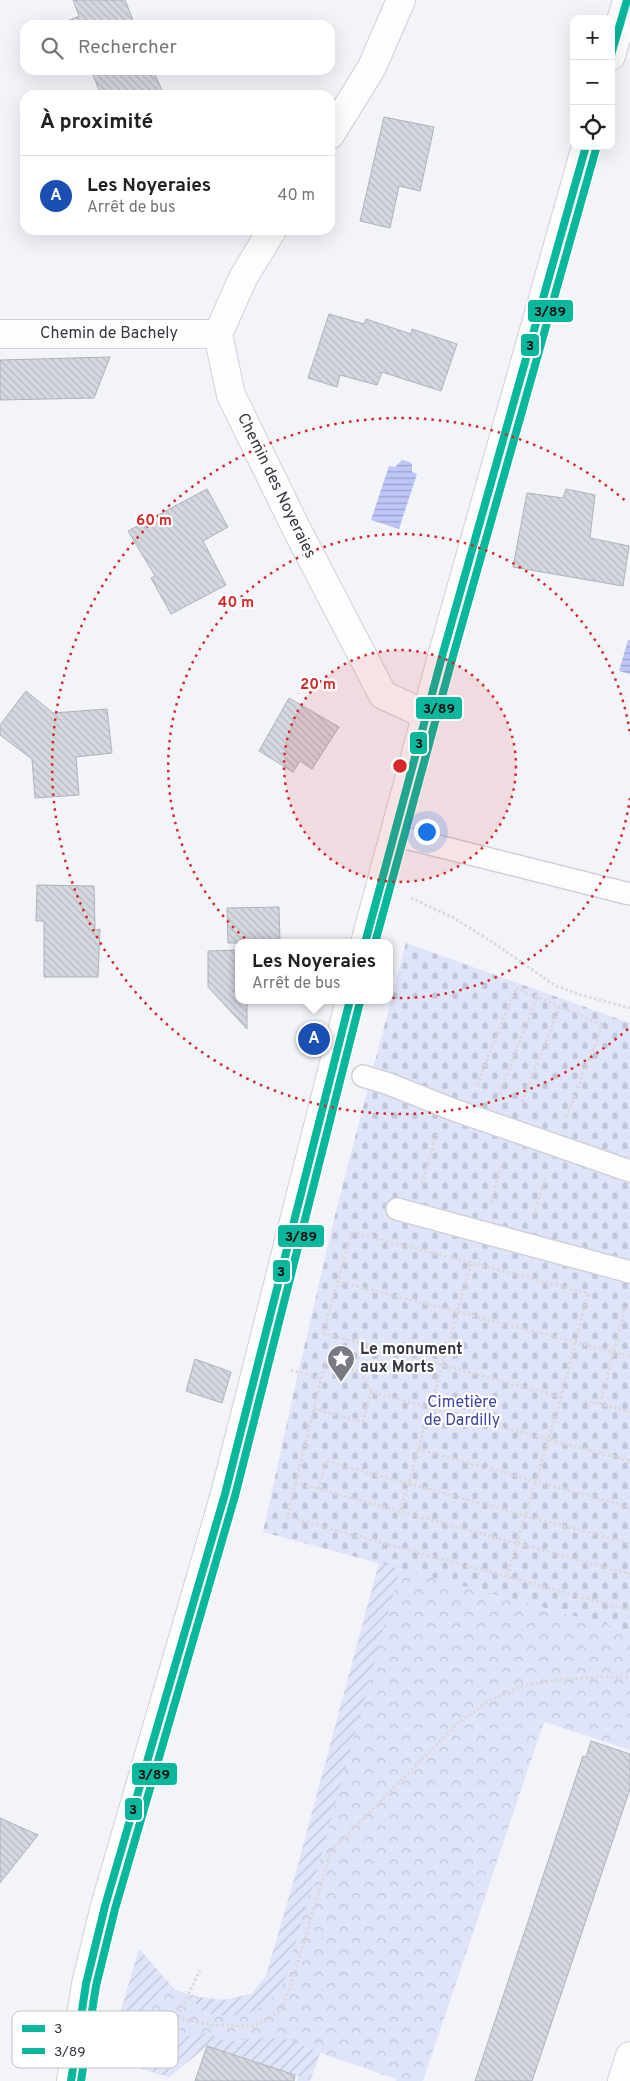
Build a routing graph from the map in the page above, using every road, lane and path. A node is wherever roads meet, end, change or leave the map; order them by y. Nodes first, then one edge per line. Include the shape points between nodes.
1 (401, 0) edge
2 (626, 0) edge
3 (615, 41) edge
4 (335, 127) edge
5 (585, 150) edge
6 (269, 235) edge
7 (0, 334) edge
8 (218, 334) junction
9 (427, 714) junction
10 (394, 835) junction
11 (630, 894) edge
12 (406, 896) dead end
13 (366, 939) edge
14 (537, 997) junction
15 (349, 1004) edge
16 (560, 1006) junction
17 (630, 1008) edge
18 (363, 1076) dead end
19 (446, 1106) junction
20 (466, 1113) junction
21 (489, 1122) junction
22 (513, 1130) junction
23 (556, 1145) junction
24 (630, 1172) edge
25 (405, 1211) joint
26 (483, 1232) junction
27 (524, 1244) junction
28 (470, 1263) junction
29 (630, 1272) edge
30 (337, 1281) junction
31 (630, 1310) edge
32 (457, 1313) junction
33 (575, 1342) junction
34 (614, 1351) junction
35 (630, 1356) edge
36 (443, 1366) junction
37 (290, 1370) dead end
38 (321, 1379) junction
39 (371, 1392) junction
40 (561, 1397) junction
41 (585, 1400) dead end
42 (600, 1404) junction
43 (430, 1408) junction
44 (314, 1409) junction
45 (630, 1412) edge
46 (548, 1439) junction
47 (418, 1449) junction
48 (630, 1461) edge
49 (536, 1481) junction
50 (296, 1483) junction
51 (408, 1483) junction
52 (319, 1489) junction
53 (630, 1507) edge
54 (401, 1510) junction
55 (525, 1515) junction
56 (517, 1542) junction
57 (630, 1544) edge
58 (630, 1574) edge
59 (507, 1576) junction
60 (630, 1610) edge
61 (630, 1677) edge
62 (200, 1970) dead end
63 (82, 2011) edge
64 (178, 2016) edge
65 (178, 2018) edge
66 (630, 2056) edge
67 (73, 2068) edge
68 (71, 2081) edge
69 (622, 2081) edge

1 - 4 street via 372,67
2 - 3 street
5 - 9 street
6 - 8 street via 243,278
7 - 8 street, Chemin de Bachely
8 - 9 street, Chemin des Noyeraies via 231,395 383,695
9 - 10 street
10 - 11 lane
10 - 13 street
12 - 17 path via 452,917 554,985
14 - 16 path
14 - 20 path via 516,988
14 - 21 path
15 - 63 street via 220,1512 106,1906
16 - 22 path
16 - 23 path via 603,1026
18 - 19 lane
19 - 20 lane
19 - 25 path
20 - 21 lane
21 - 22 lane
22 - 23 lane
22 - 26 path
23 - 24 lane
23 - 27 path
25 - 26 lane
26 - 27 lane
27 - 29 lane
28 - 30 path via 352,1232
28 - 32 path
28 - 33 path via 588,1293
30 - 32 path
30 - 36 path via 323,1333
31 - 34 path via 625,1308
32 - 33 path
32 - 36 path
33 - 34 path
33 - 40 path
34 - 35 path
34 - 42 path
36 - 40 path
36 - 43 path
37 - 38 path
38 - 39 path via 326,1362 361,1372
38 - 44 path
39 - 43 path
39 - 44 path via 363,1422
40 - 46 path
41 - 42 path
42 - 45 path
43 - 46 path
43 - 47 path
44 - 50 path
46 - 48 path
46 - 49 path
47 - 49 path
47 - 51 path
49 - 53 path
49 - 55 path
50 - 52 path
50 - 59 path via 287,1517
51 - 52 path via 326,1461
51 - 54 path
51 - 55 path
52 - 54 path
54 - 56 path
55 - 56 path
55 - 57 path
56 - 58 path
56 - 59 path
59 - 60 path
61 - 65 path via 558,1680 522,1686 489,1701 458,1722 331,1851 292,1982 280,2011 254,2026 210,2025
62 - 64 path
66 - 69 street
67 - 68 street

